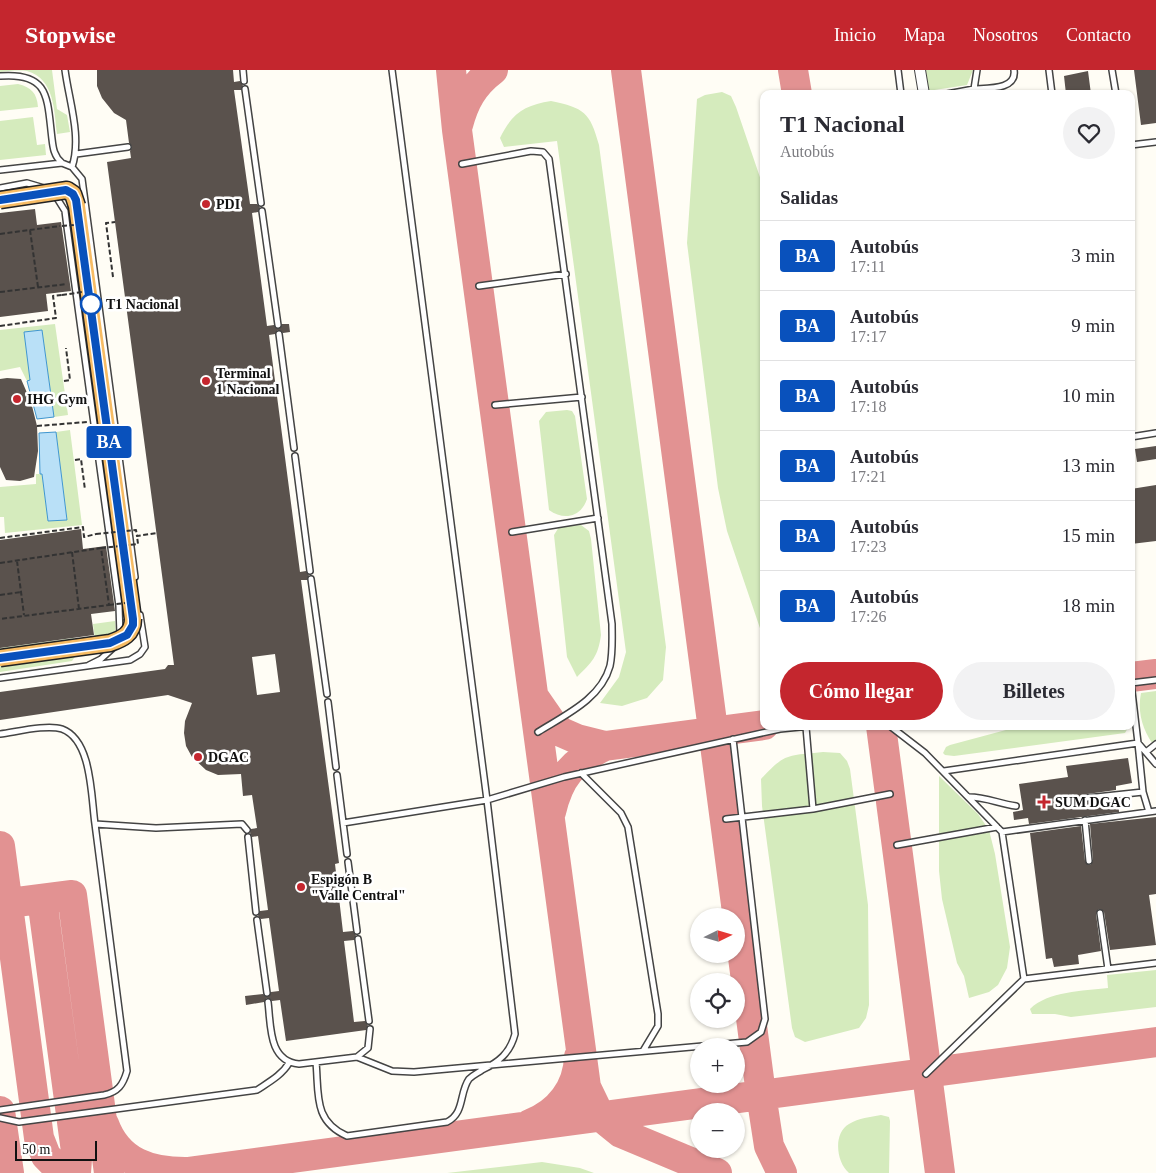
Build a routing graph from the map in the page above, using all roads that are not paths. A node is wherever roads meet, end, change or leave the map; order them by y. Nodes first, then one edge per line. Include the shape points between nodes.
1 (65, 70) edge
2 (243, 70) edge
3 (392, 70) edge
4 (898, 70) edge
5 (920, 70) edge
6 (977, 70) edge
7 (1014, 70) edge
8 (1049, 70) edge
9 (1112, 70) edge
10 (0, 76) edge
11 (244, 81) dead end
12 (245, 89) dead end
13 (900, 90) edge
14 (923, 90) edge
15 (974, 90) joint
16 (1052, 90) edge
17 (1115, 90) edge
18 (1156, 142) edge
19 (1135, 145) edge
20 (128, 148) dead end
21 (76, 154) junction
22 (62, 163) junction
23 (462, 164) dead end
24 (72, 167) junction
25 (0, 170) edge
26 (0, 188) edge
27 (0, 200) edge
28 (261, 203) dead end
29 (71, 209) junction
30 (262, 211) dead end
31 (566, 274) junction
32 (479, 286) dead end
33 (278, 325) dead end
34 (280, 334) dead end
35 (582, 397) junction
36 (495, 405) dead end
37 (1156, 433) edge
38 (1135, 436) edge
39 (294, 448) dead end
40 (295, 456) dead end
41 (598, 518) junction
42 (512, 532) dead end
43 (310, 571) dead end
44 (311, 579) dead end
45 (136, 586) dead end
46 (140, 611) dead end
47 (0, 658) edge
48 (84, 668) junction
49 (0, 678) edge
50 (1156, 680) edge
51 (1135, 683) edge
52 (327, 694) dead end
53 (328, 702) dead end
54 (1135, 717) edge
55 (775, 730) edge
56 (808, 730) edge
57 (895, 730) edge
58 (538, 732) dead end
59 (0, 734) edge
60 (733, 739) junction
61 (1138, 743) junction
62 (1156, 744) edge
63 (1146, 752) junction
64 (1156, 764) edge
65 (336, 767) dead end
66 (944, 771) junction
67 (581, 773) junction
68 (337, 775) dead end
69 (1143, 792) junction
70 (890, 794) dead end
71 (970, 798) junction
72 (1087, 798) dead end
73 (487, 800) junction
74 (1016, 806) dead end
75 (813, 808) junction
76 (1156, 811) edge
77 (1149, 812) junction
78 (741, 818) junction
79 (726, 819) dead end
80 (1085, 820) junction
81 (343, 823) junction
82 (96, 824) junction
83 (997, 826) junction
84 (247, 830) dead end
85 (1002, 832) junction
86 (248, 837) dead end
87 (897, 845) dead end
88 (347, 854) dead end
89 (1089, 861) dead end
90 (348, 862) dead end
91 (256, 912) dead end
92 (1100, 913) dead end
93 (257, 920) dead end
94 (357, 931) dead end
95 (358, 939) dead end
96 (1156, 963) edge
97 (1108, 969) junction
98 (1024, 979) junction
99 (267, 993) dead end
100 (268, 1002) dead end
101 (369, 1021) dead end
102 (370, 1030) dead end
103 (643, 1051) junction
104 (358, 1057) junction
105 (316, 1062) junction
106 (290, 1063) junction
107 (495, 1064) junction
108 (926, 1074) dead end
109 (0, 1110) edge
110 (0, 1118) edge

1 - 21 lane
2 - 11 lane
3 - 73 lane
4 - 13 lane
5 - 14 street
6 - 15 lane
7 - 15 lane via 1012,82
8 - 16 lane
9 - 17 lane
10 - 22 lane via 26,76 40,86 48,107 53,150
12 - 28 lane
18 - 19 lane
20 - 21 lane
21 - 24 lane
22 - 24 lane
22 - 25 lane
23 - 31 lane via 531,151 546,154
24 - 45 lane via 82,179 84,188
26 - 29 lane via 27,183 38,186 55,194
27 - 29 highway, bridge via 66,190 73,194
29 - 47 highway, bridge via 89,291 128,538 133,625 127,635 110,643
29 - 48 lane via 120,633 110,653
30 - 33 lane
31 - 32 lane
31 - 35 lane
34 - 39 lane
35 - 36 lane
35 - 41 lane
37 - 38 lane
40 - 43 lane
41 - 42 lane
41 - 58 lane via 612,624 613,647 607,676 589,700
44 - 52 lane
46 - 48 lane via 145,647 140,654 130,660
48 - 49 lane
50 - 51 lane
53 - 65 lane
54 - 61 lane
55 - 60 lane
56 - 75 lane
57 - 66 lane
59 - 82 lane via 46,728 61,729 73,736 86,756
60 - 67 lane
60 - 78 lane
61 - 63 lane
61 - 66 lane
61 - 69 lane
62 - 63 lane
63 - 64 lane
66 - 71 lane
67 - 73 lane
67 - 103 lane via 621,813 628,827 658,1014 658,1026
68 - 81 lane
69 - 72 lane
69 - 77 lane
70 - 75 lane
71 - 74 lane via 981,797
71 - 83 lane
73 - 81 lane
73 - 107 lane via 515,1034 508,1053
75 - 78 lane
76 - 77 lane
77 - 80 lane
78 - 79 lane
78 - 103 lane via 765,1019 762,1032 747,1042
80 - 85 lane
80 - 89 lane
81 - 88 lane
82 - 84 lane via 156,828 242,824
82 - 109 lane via 127,1071 123,1084 115,1092 104,1095
83 - 85 lane
83 - 87 lane
85 - 98 lane
86 - 91 lane
90 - 94 lane
92 - 97 lane
93 - 99 lane
95 - 101 lane
96 - 97 lane
97 - 98 lane
98 - 108 lane
100 - 106 lane via 274,1048
102 - 104 lane via 368,1048
103 - 107 lane
104 - 105 lane
104 - 107 lane via 392,1071
105 - 106 lane
105 - 107 lane via 321,1112 328,1124 347,1136 447,1122 459,1112 469,1080
106 - 110 lane via 257,1090 20,1122

